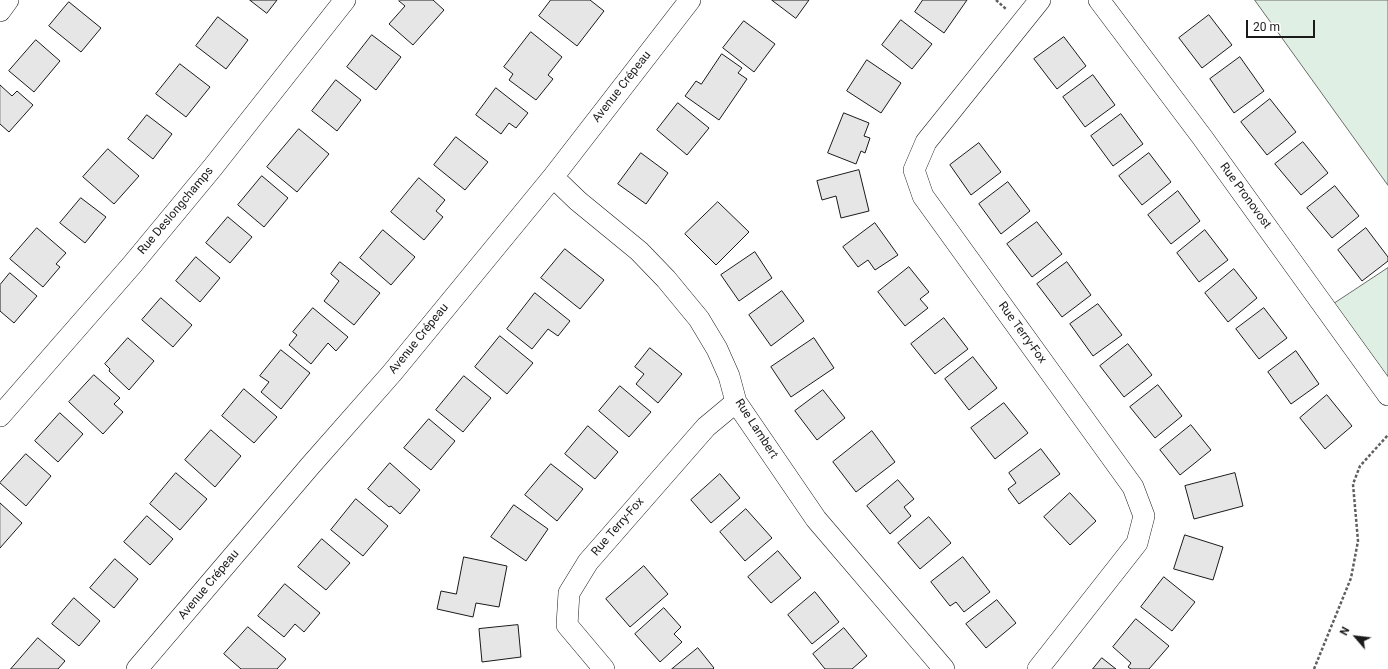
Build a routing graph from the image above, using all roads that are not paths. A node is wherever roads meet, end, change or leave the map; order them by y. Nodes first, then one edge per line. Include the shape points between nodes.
1 (8, 0) edge
2 (345, 0) edge
3 (690, 0) edge
4 (1040, 0) edge
5 (1099, 0) edge
6 (0, 11) edge
7 (553, 177) junction
8 (1388, 395) edge
9 (736, 402) junction
10 (0, 416) edge
11 (137, 669) edge
12 (604, 669) edge
13 (944, 669) edge
14 (1038, 669) edge

1 - 6 street
2 - 10 street, Rue Deslongchamps via 131,266
3 - 7 street, Avenue Crépeau
4 - 14 street, Rue Terry-Fox via 926,142 914,170 923,196 1133,487 1144,516 1137,543
5 - 8 street, Rue Pronovost via 1202,137
7 - 9 street, Rue Lambert via 638,251 666,279 699,319 729,376
7 - 11 street, Avenue Crépeau via 392,373
9 - 12 street, Rue Terry-Fox via 706,427 593,556 569,593 567,625
9 - 13 street, Rue Lambert via 816,519

